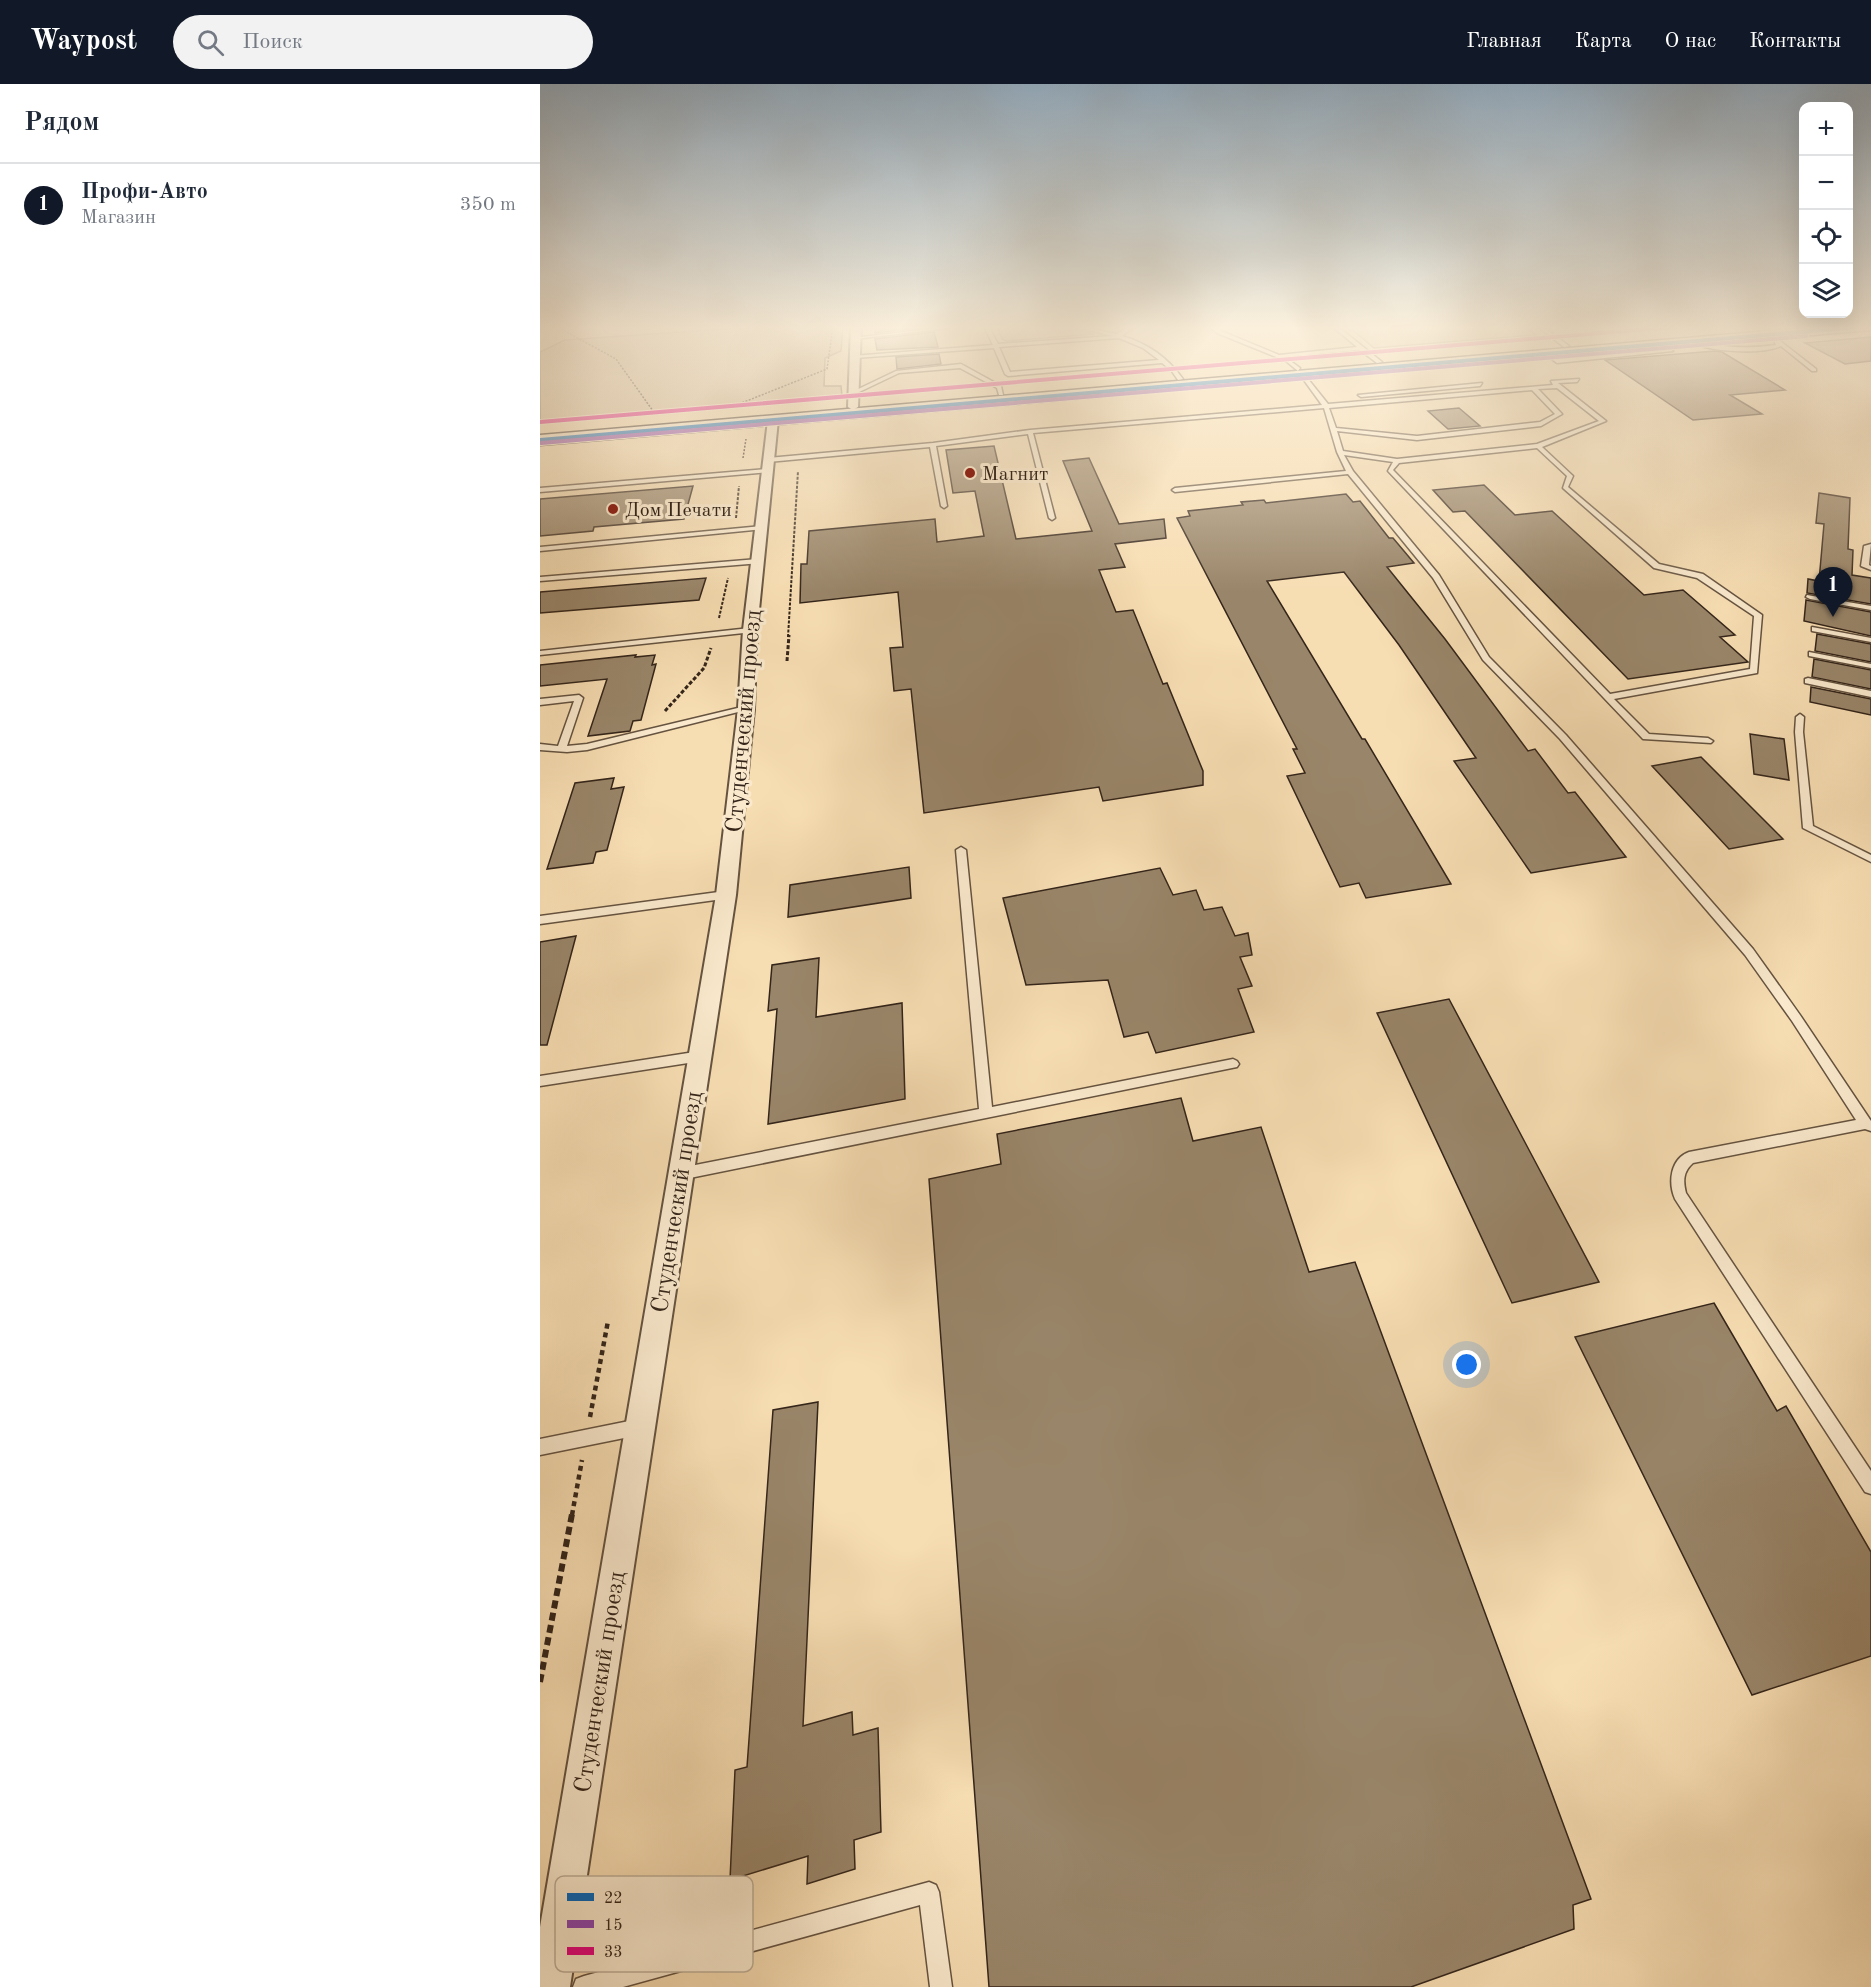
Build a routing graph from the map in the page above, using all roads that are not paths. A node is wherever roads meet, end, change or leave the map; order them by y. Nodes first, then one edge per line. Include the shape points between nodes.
1 (783, 415) edge
2 (799, 415) edge
3 (1226, 415) edge
4 (1328, 415) edge
5 (1558, 415) edge
6 (1595, 415) edge
7 (773, 417) junction
8 (1332, 429) junction
9 (1030, 432) junction
10 (540, 433) edge
11 (540, 440) edge
12 (933, 445) junction
13 (1538, 446) junction
14 (1340, 452) junction
15 (1397, 461) junction
16 (767, 466) junction
17 (1350, 472) junction
18 (540, 490) edge
19 (1175, 490) dead end
20 (944, 506) dead end
21 (1052, 518) dead end
22 (762, 528) junction
23 (1871, 546) edge
24 (540, 549) edge
25 (758, 561) junction
26 (1871, 568) edge
27 (540, 579) edge
28 (1810, 597) dead end
29 (1871, 608) edge
30 (1815, 629) dead end
31 (750, 630) junction
32 (1871, 640) edge
33 (540, 653) edge
34 (1812, 654) dead end
35 (1871, 666) edge
36 (1808, 681) dead end
37 (1871, 694) edge
38 (1608, 697) junction
39 (540, 702) edge
40 (746, 709) junction
41 (1800, 717) dead end
42 (1708, 741) dead end
43 (540, 747) edge
44 (561, 749) junction
45 (961, 850) dead end
46 (1871, 859) edge
47 (726, 895) junction
48 (540, 920) edge
49 (701, 1056) junction
50 (1233, 1064) dead end
51 (540, 1081) edge
52 (986, 1114) junction
53 (1868, 1125) edge
54 (680, 1174) junction
55 (640, 1426) junction
56 (540, 1447) edge
57 (1871, 1486) edge
58 (568, 1876) edge
59 (753, 1941) edge
60 (555, 1956) edge
61 (639, 1972) edge
62 (550, 1987) edge
63 (584, 1987) edge
64 (940, 1987) edge

1 - 7 main road
2 - 7 main road
3 - 9 lane
4 - 8 lane
5 - 8 lane via 1541,424 1417,438
6 - 13 lane via 1603,421
7 - 10 main road
7 - 11 main road
7 - 16 street, Студенческий проезд
8 - 14 lane
9 - 12 lane
9 - 21 lane
12 - 16 lane via 799,458
12 - 20 lane
13 - 15 lane
13 - 38 lane via 1570,476 1564,487 1657,566 1700,576 1758,615 1754,671
14 - 15 lane
14 - 17 lane
15 - 38 lane via 1390,470
16 - 18 lane
16 - 22 street, Студенческий проезд
17 - 19 lane
17 - 53 lane via 1439,581 1486,658 1569,744 1749,952
22 - 24 lane
22 - 25 street, Студенческий проезд
23 - 26 lane via 1865,566
25 - 27 lane
25 - 31 street, Студенческий проезд
28 - 29 lane
30 - 32 lane
31 - 33 lane
31 - 40 street, Студенческий проезд
34 - 35 lane
36 - 37 lane
38 - 42 lane via 1646,737
39 - 44 lane via 579,698
40 - 44 lane via 587,747
40 - 47 street, Студенческий проезд
41 - 46 lane via 1808,828
43 - 44 lane
45 - 52 lane
47 - 48 lane
47 - 49 street, Студенческий проезд
49 - 51 lane
49 - 54 street, Студенческий проезд
50 - 52 lane
52 - 54 lane
53 - 57 lane via 1689,1158 1681,1165 1677,1184 1680,1195
54 - 55 street, Студенческий проезд
55 - 56 lane
55 - 58 street, Студенческий проезд
59 - 64 lane via 929,1893
60 - 62 street, Студенческий проезд
61 - 63 lane

